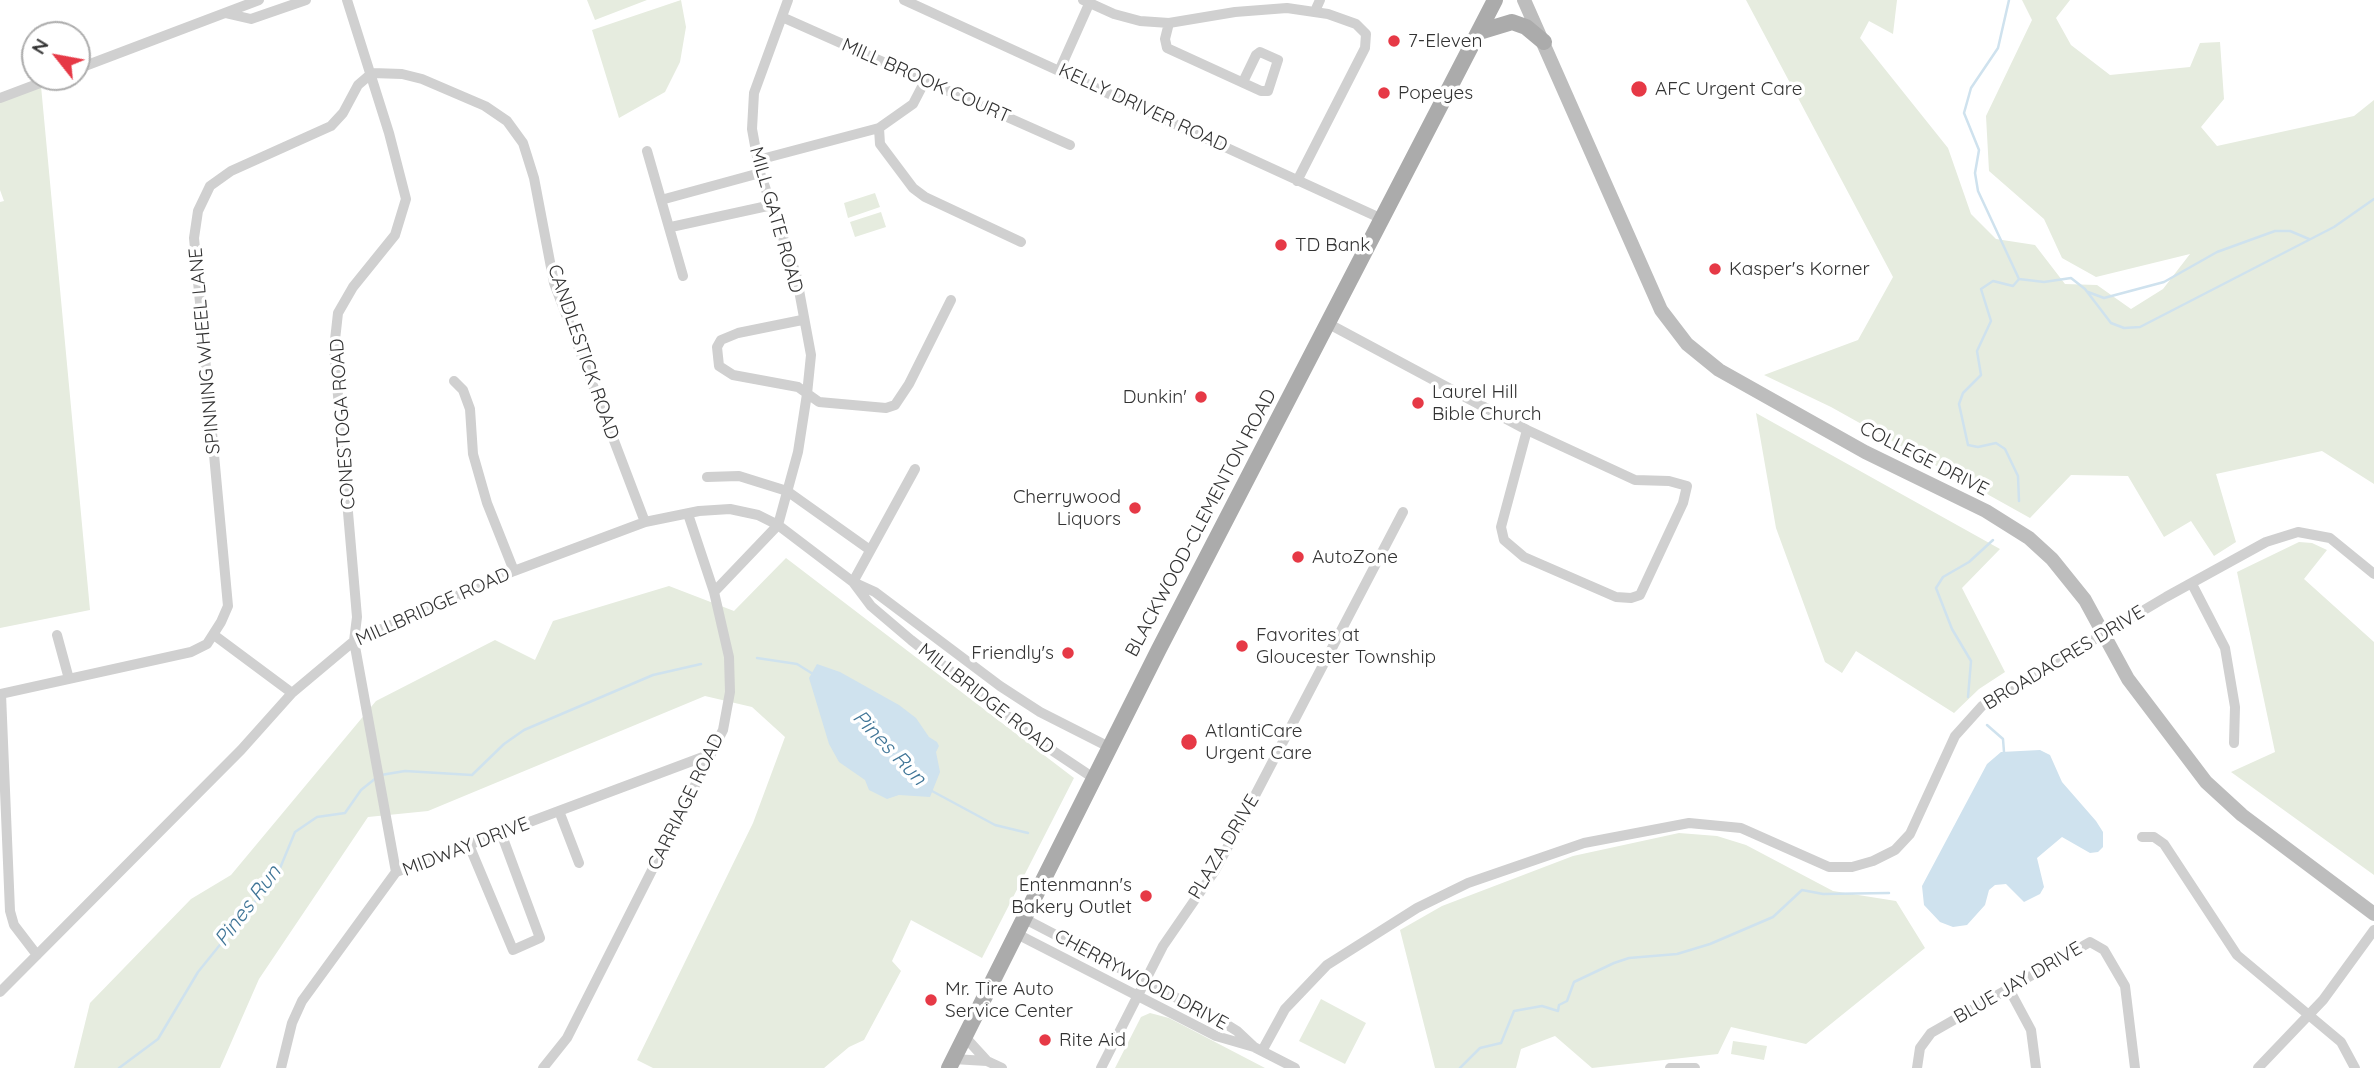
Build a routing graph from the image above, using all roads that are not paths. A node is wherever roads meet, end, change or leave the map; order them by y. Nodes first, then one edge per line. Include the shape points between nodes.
1 (259, 0) edge
2 (306, 0) edge
3 (347, 0) edge
4 (788, 0) edge
5 (904, 0) edge
6 (1320, 0) edge
7 (1495, 0) edge
8 (1524, 0) edge
9 (1086, 2) edge
10 (1253, 5) edge
11 (1315, 11) junction
12 (225, 13) junction
13 (782, 17) junction
14 (1169, 23) junction
15 (1479, 32) junction
16 (1544, 42) junction
17 (91, 64) edge
18 (1060, 69) junction
19 (372, 73) junction
20 (926, 79) junction
21 (1243, 82) dead end
22 (21, 90) edge
23 (0, 98) edge
24 (879, 128) junction
25 (1070, 145) dead end
26 (646, 150) dead end
27 (758, 160) junction
28 (760, 173) junction
29 (1297, 181) junction
30 (661, 200) junction
31 (772, 205) junction
32 (1380, 218) junction
33 (671, 228) junction
34 (1021, 242) dead end
35 (683, 276) dead end
36 (951, 300) dead end
37 (802, 320) junction
38 (1329, 324) junction
39 (454, 381) dead end
40 (807, 394) junction
41 (1527, 430) junction
42 (915, 469) dead end
43 (707, 477) dead end
44 (787, 491) junction
45 (1403, 512) dead end
46 (688, 514) junction
47 (645, 522) junction
48 (778, 525) junction
49 (870, 550) junction
50 (514, 571) junction
51 (2374, 574) edge
52 (853, 582) junction
53 (2192, 584) junction
54 (714, 592) junction
55 (2103, 634) junction
56 (57, 635) dead end
57 (214, 635) junction
58 (354, 641) junction
59 (69, 679) junction
60 (292, 693) junction
61 (1, 694) edge
62 (2234, 743) dead end
63 (1111, 748) junction
64 (711, 754) junction
65 (1095, 779) junction
66 (559, 811) junction
67 (500, 833) junction
68 (2142, 836) dead end
69 (469, 845) junction
70 (579, 863) dead end
71 (396, 872) junction
72 (2374, 914) edge
73 (1025, 919) junction
74 (2374, 930) edge
75 (1017, 934) junction
76 (37, 955) junction
77 (1146, 982) junction
78 (2009, 989) junction
79 (0, 992) edge
80 (1138, 996) junction
81 (2310, 1016) junction
82 (965, 1037) junction
83 (1258, 1049) junction
84 (987, 1061) junction
85 (951, 1064) edge
86 (281, 1068) edge
87 (543, 1068) edge
88 (1002, 1068) edge
89 (1101, 1068) edge
90 (1295, 1068) edge
91 (1670, 1068) edge
92 (1695, 1068) edge
93 (1917, 1068) edge
94 (2036, 1068) edge
95 (2135, 1068) edge
96 (2258, 1068) edge
97 (2355, 1068) edge

1 - 12 street
2 - 12 street via 251,19
3 - 19 street, CONESTOGA ROAD
4 - 13 street, MILL GATE ROAD
5 - 18 street, KELLY DRIVER ROAD
6 - 11 street
7 - 15 main road, BLACKWOOD-CLEMENTON ROAD
8 - 16 main road, COLLEGE DRIVE
9 - 14 street via 1140,21
9 - 18 street
10 - 11 street
10 - 14 street
11 - 29 street via 1356,24 1367,38
12 - 17 street
13 - 20 street, MILL BROOK COURT
13 - 27 street, MILL GATE ROAD via 754,93 752,129
14 - 21 street via 1167,48
15 - 16 main road via 1512,22
15 - 32 main road, BLACKWOOD-CLEMENTON ROAD
16 - 55 main road, COLLEGE DRIVE via 1661,310 1687,344 1719,370 2029,538 2085,600
18 - 29 street, KELLY DRIVER ROAD
19 - 47 street, CANDLESTICK ROAD via 422,79 485,106 508,121 523,143 554,283
19 - 57 street, SPINNING WHEEL LANE via 358,85 331,125 231,171 210,186 198,211 194,238 228,607
19 - 58 street, CONESTOGA ROAD via 406,199 395,235 338,313 334,349 357,617
20 - 24 street via 913,104
20 - 25 street, MILL BROOK COURT
22 - 23 street
24 - 27 street
24 - 34 street via 880,144 913,188
26 - 30 street
27 - 28 street, MILL GATE ROAD
28 - 30 street
28 - 31 street, MILL GATE ROAD
29 - 32 street, KELLY DRIVER ROAD
30 - 33 street
31 - 33 street
31 - 37 street, MILL GATE ROAD via 796,274
32 - 38 main road, BLACKWOOD-CLEMENTON ROAD
33 - 35 street
36 - 40 street via 895,405 855,407 819,402
37 - 40 street, MILL GATE ROAD via 811,355
37 - 40 street via 738,333 721,340 717,352 724,371 798,387
38 - 41 street
38 - 63 main road, BLACKWOOD-CLEMENTON ROAD
39 - 50 street via 470,409 471,442 486,503
40 - 44 street, MILL GATE ROAD
41 - 41 street via 1635,480 1687,486 1640,595 1616,597 1524,557 1504,540 1501,527
42 - 49 street
43 - 44 street via 739,477
44 - 48 street, MILL GATE ROAD
44 - 49 street
45 - 77 street, PLAZA DRIVE via 1219,862 1174,928
46 - 47 street, MILLBRIDGE ROAD
46 - 48 street, MILLBRIDGE ROAD via 742,510
46 - 54 street, CARRIAGE ROAD
47 - 50 street, MILLBRIDGE ROAD
48 - 52 street, MILLBRIDGE ROAD
48 - 54 street
49 - 52 street
50 - 58 street, MILLBRIDGE ROAD
51 - 53 street, BROADACRES DRIVE via 2330,538 2298,532 2266,542
52 - 63 street, MILLBRIDGE ROAD via 875,592 1040,712
52 - 65 street, MILLBRIDGE ROAD via 871,606 911,640
53 - 55 street, BROADACRES DRIVE
53 - 62 street via 2225,648 2235,707
54 - 64 street, CARRIAGE ROAD via 729,656 730,692 723,730
55 - 72 main road, COLLEGE DRIVE via 2128,679 2206,782 2242,815
55 - 83 street, BROADACRES DRIVE via 2001,692 1970,717 1944,757 1916,824 1884,857 1852,867 1829,867 1756,833 1714,823 1645,829 1565,848 1434,899 1348,951 1295,996
56 - 59 street
57 - 59 street via 191,652
57 - 60 street
58 - 60 street, MILLBRIDGE ROAD
58 - 71 street, CONESTOGA ROAD
59 - 61 street
60 - 76 street, MILLBRIDGE ROAD
61 - 76 street via 10,911 14,926
63 - 65 main road, BLACKWOOD-CLEMENTON ROAD
64 - 66 street, MIDWAY DRIVE
64 - 87 street, CARRIAGE ROAD via 567,1038
65 - 73 main road, BLACKWOOD-CLEMENTON ROAD
66 - 67 street, MIDWAY DRIVE
66 - 70 street
67 - 69 street, MIDWAY DRIVE
67 - 69 street via 540,938 513,950
68 - 81 street via 2154,837 2168,849 2237,955
69 - 71 street, MIDWAY DRIVE
71 - 86 street, MIDWAY DRIVE via 302,1001
73 - 75 main road, BLACKWOOD-CLEMENTON ROAD
73 - 77 street, CHERRYWOOD DRIVE
74 - 81 street
75 - 80 street, CHERRYWOOD DRIVE
75 - 82 main road, BLACKWOOD-CLEMENTON ROAD
76 - 79 street, MILLBRIDGE ROAD
77 - 80 street, PLAZA DRIVE
77 - 83 street, CHERRYWOOD DRIVE via 1228,1026
78 - 93 street, BLUE JAY DRIVE via 1926,1038
78 - 94 street via 2031,1030
78 - 95 street, BLUE JAY DRIVE via 2085,944 2100,946 2124,986
80 - 83 street, CHERRYWOOD DRIVE via 1216,1036
80 - 89 street, PLAZA DRIVE
81 - 96 street
81 - 97 street via 2341,1042
82 - 84 street
82 - 85 main road, BLACKWOOD-CLEMENTON ROAD
83 - 90 street, CHERRYWOOD DRIVE
84 - 85 street
84 - 88 street
91 - 92 street

